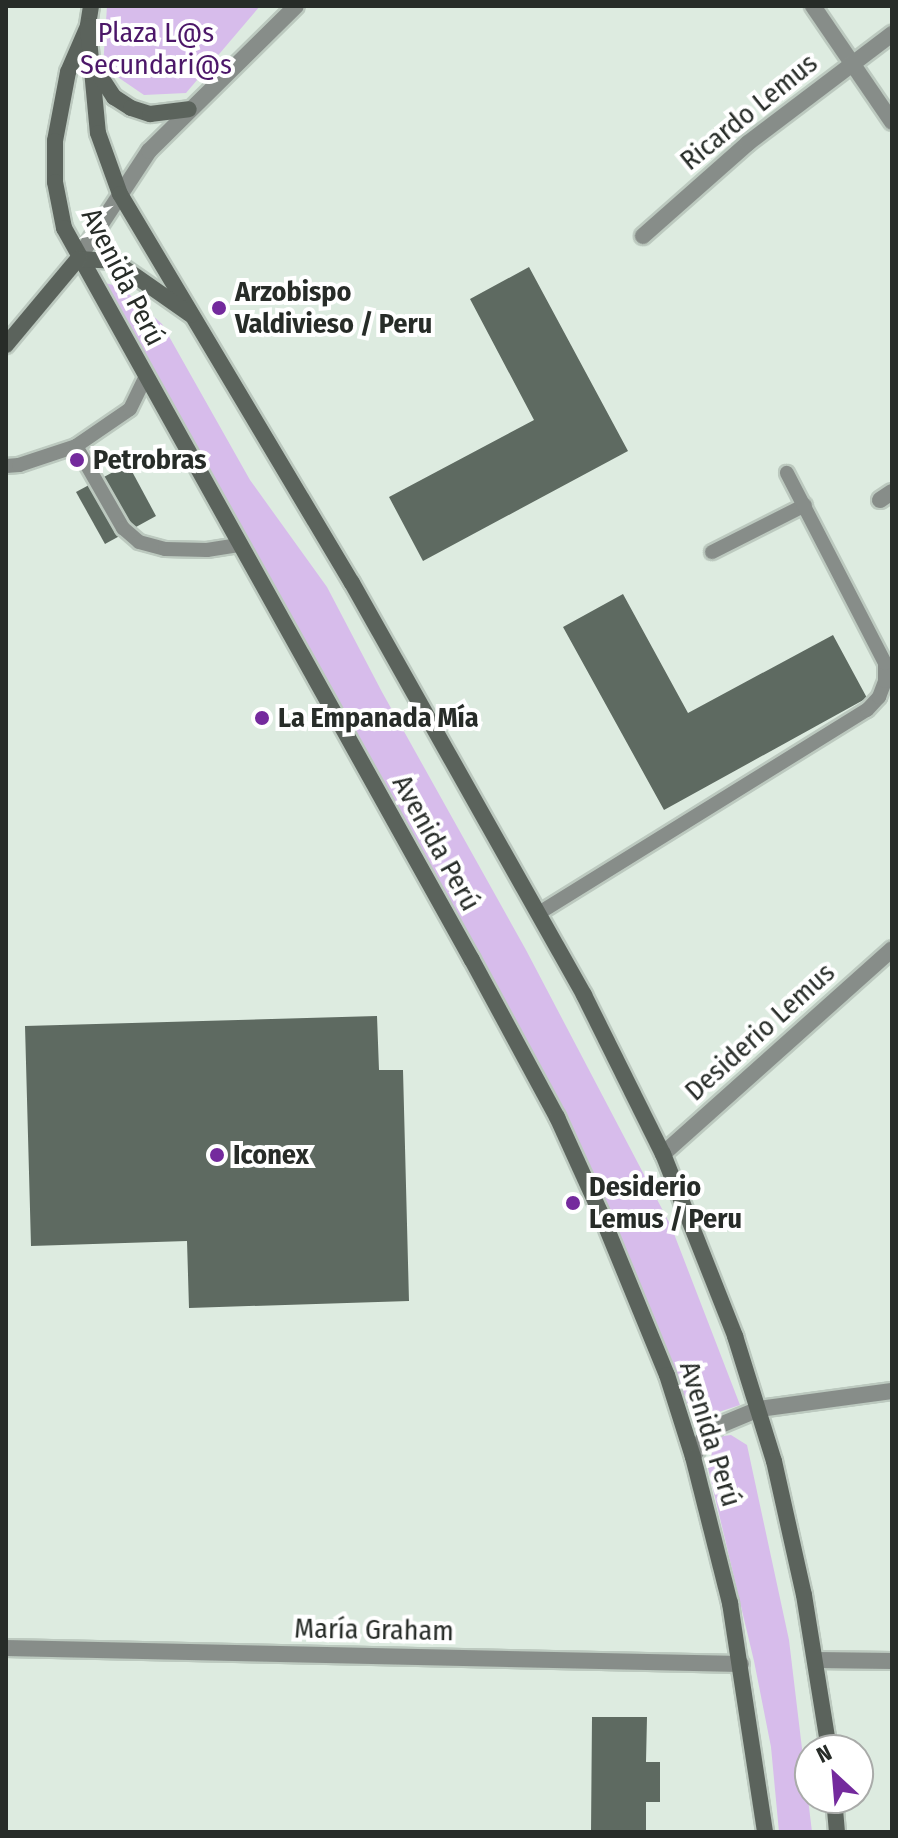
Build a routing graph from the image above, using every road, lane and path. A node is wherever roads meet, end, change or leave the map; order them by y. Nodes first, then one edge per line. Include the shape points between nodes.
1 (91, 6) edge
2 (296, 6) edge
3 (813, 6) edge
4 (88, 26) junction
5 (892, 34) edge
6 (853, 61) junction
7 (93, 64) junction
8 (189, 109) junction
9 (892, 122) edge
10 (120, 194) junction
11 (643, 236) dead end
12 (78, 259) junction
13 (199, 321) junction
14 (6, 345) edge
15 (145, 378) junction
16 (76, 446) junction
17 (6, 466) edge
18 (787, 473) dead end
19 (805, 505) junction
20 (239, 545) junction
21 (712, 552) dead end
22 (539, 913) junction
23 (892, 949) edge
24 (663, 1154) junction
25 (892, 1391) edge
26 (759, 1409) junction
27 (693, 1457) junction
28 (6, 1648) edge
29 (816, 1660) junction
30 (892, 1661) edge
31 (741, 1664) junction
32 (827, 1734) edge
33 (765, 1832) edge

1 - 4 main road
2 - 8 street
3 - 6 street
4 - 7 main road, Avenida Perú
4 - 12 main road, Avenida Perú via 68,72 55,141 58,206
5 - 6 street, Ricardo Lemus
6 - 9 street
6 - 11 street, Ricardo Lemus via 748,143
7 - 8 main road via 114,97 131,108 150,114
7 - 10 main road, Avenida Perú via 98,133
8 - 10 street via 149,151
10 - 12 street
10 - 13 main road, Avenida Perú
12 - 13 main road via 106,259 126,267
12 - 14 main road
12 - 15 main road, Avenida Perú
13 - 22 main road, Avenida Perú
15 - 16 lane via 130,409
15 - 20 main road, Avenida Perú
16 - 17 lane
16 - 20 lane via 123,528 139,542 165,549
18 - 19 lane
19 - 21 lane
19 - 22 lane via 885,663 879,697 867,710
20 - 27 main road, Avenida Perú via 557,1117 667,1375
22 - 24 main road, Avenida Perú
23 - 24 street, Desiderio Lemus
24 - 26 main road, Avenida Perú via 707,1259
25 - 26 street
26 - 27 street via 718,1426
26 - 29 main road, Avenida Perú via 790,1524
27 - 31 main road, Avenida Perú
28 - 31 street, María Graham
29 - 30 street
29 - 32 main road, Avenida Perú
31 - 33 main road, Avenida Perú

